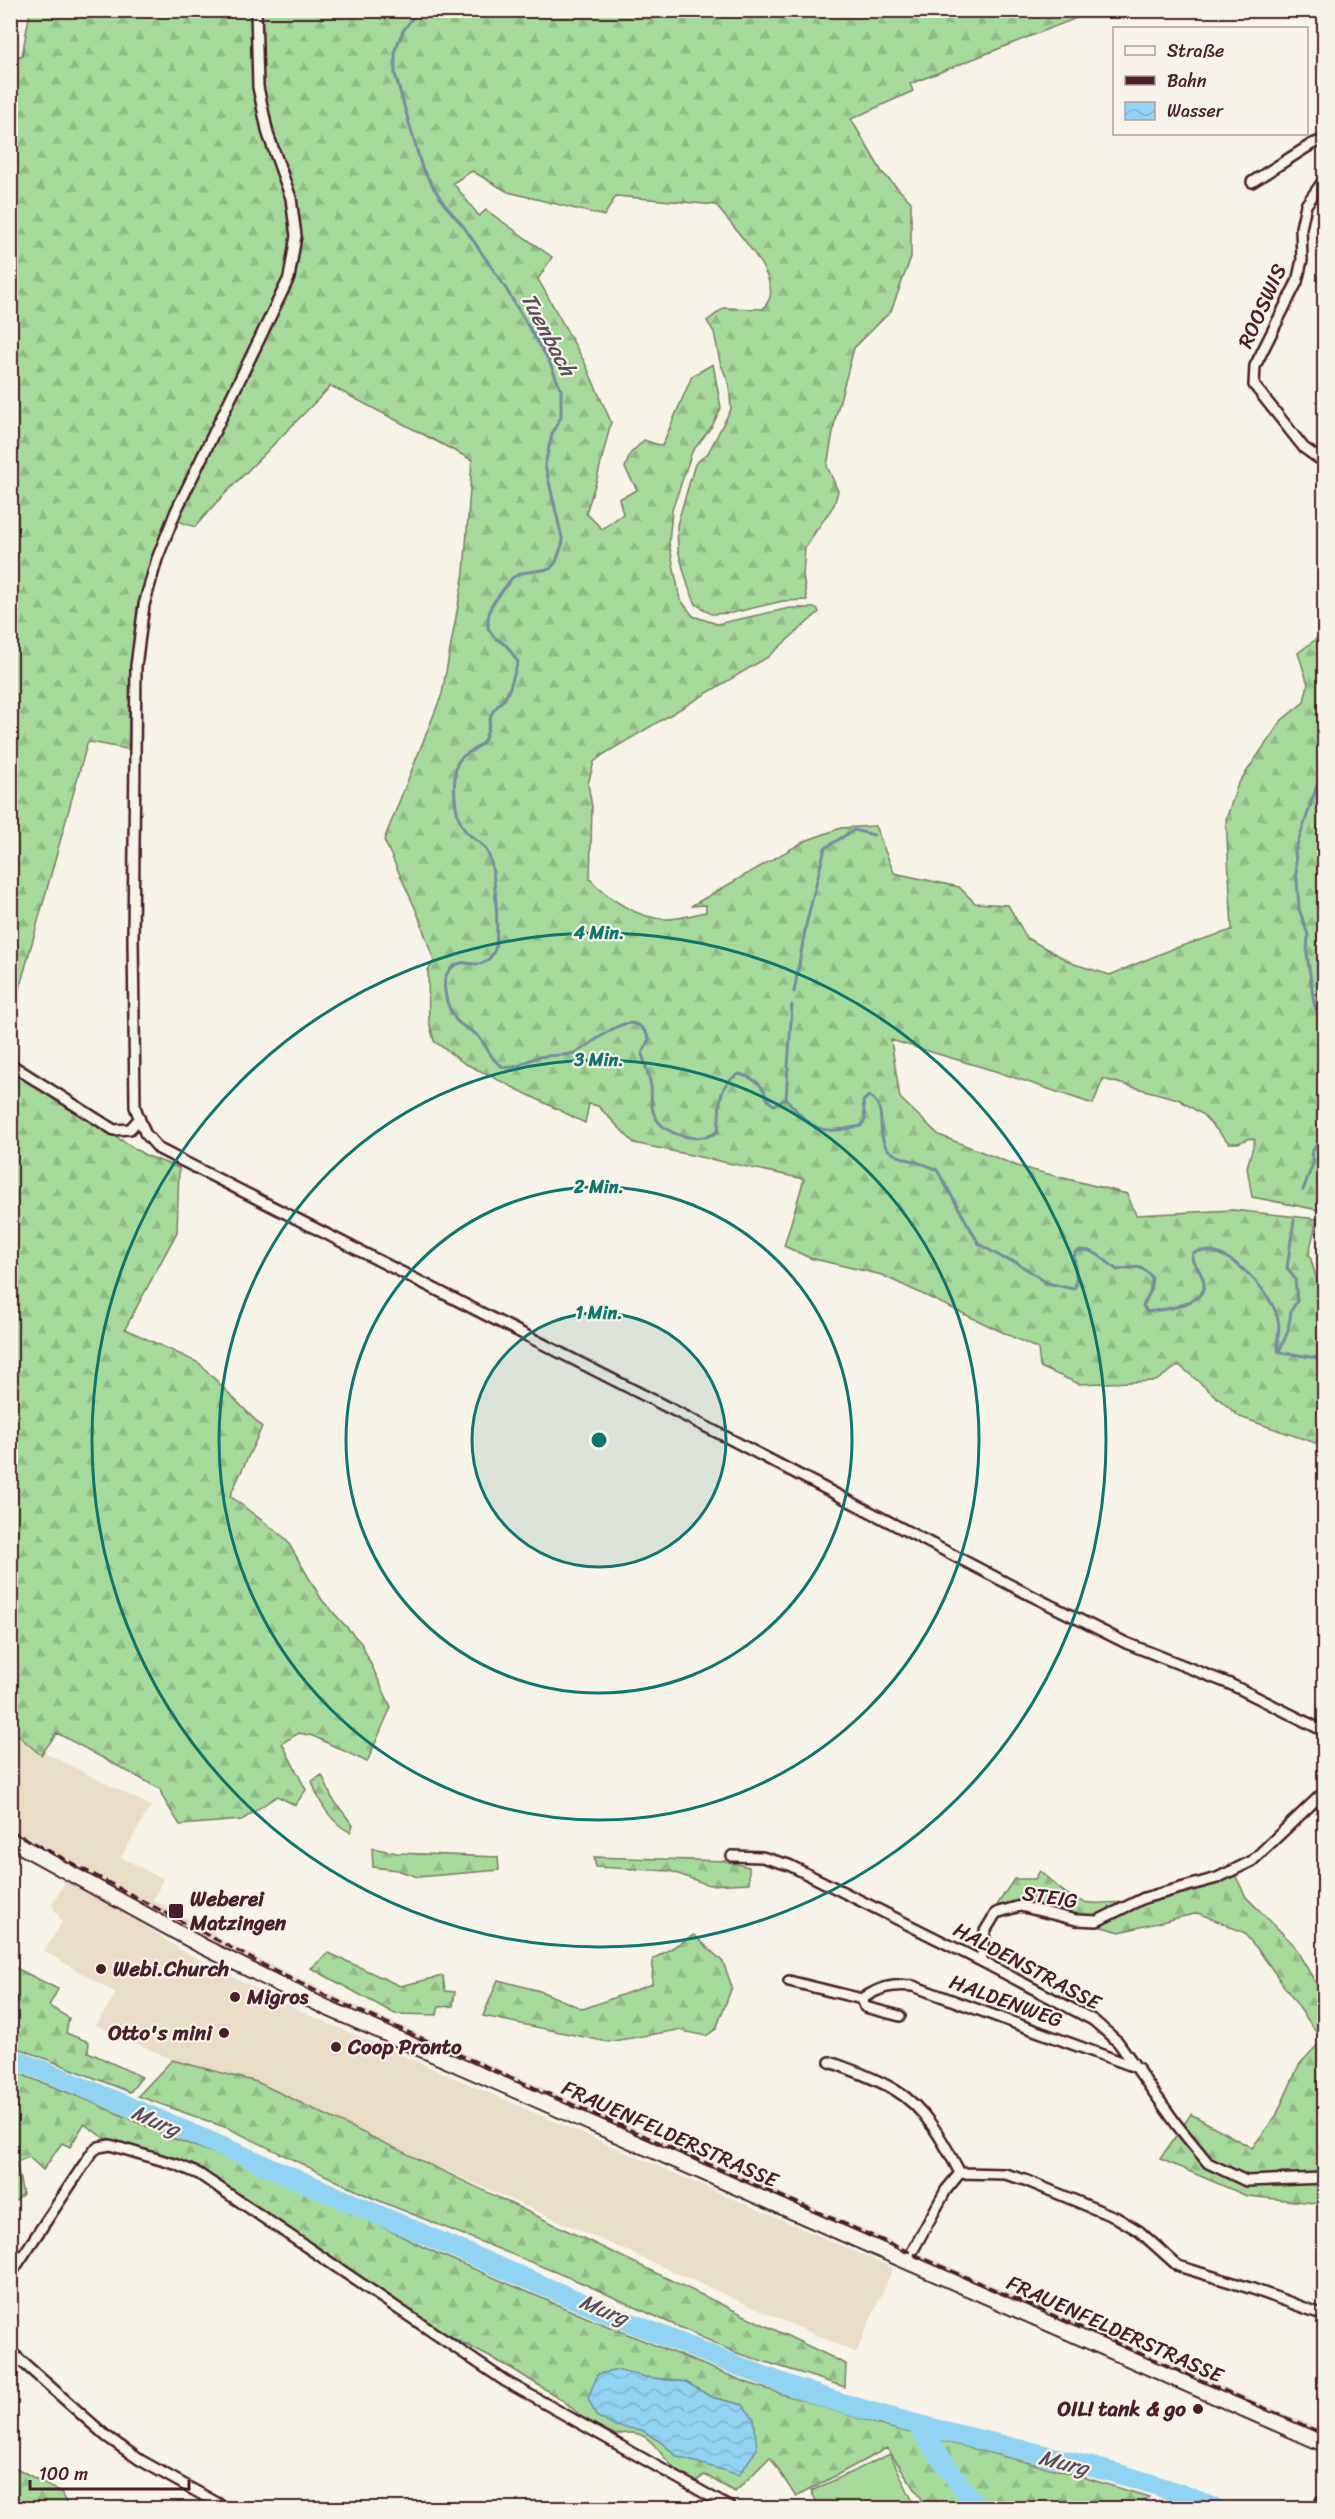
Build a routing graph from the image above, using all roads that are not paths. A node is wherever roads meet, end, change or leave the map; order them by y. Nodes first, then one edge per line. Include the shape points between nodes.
1 (256, 10) edge
2 (1324, 140) edge
3 (1324, 180) edge
4 (1252, 182) dead end
5 (1324, 456) edge
6 (10, 1064) edge
7 (139, 1119) junction
8 (1324, 1731) edge
9 (1324, 1792) edge
10 (10, 1840) edge
11 (732, 1856) dead end
12 (981, 1960) junction
13 (789, 1981) dead end
14 (862, 1999) junction
15 (900, 2016) dead end
16 (830, 2062) dead end
17 (1138, 2067) junction
18 (960, 2174) junction
19 (1324, 2178) edge
20 (907, 2261) junction
21 (10, 2275) edge
22 (1324, 2315) edge
23 (10, 2351) edge
24 (1324, 2444) edge
25 (226, 2508) edge
26 (731, 2508) edge

1 - 7 street via 258,87 268,134 291,198 296,237 290,278 176,511 144,605 135,689 135,1107
2 - 4 street
3 - 5 street, ROOSWIS via 1306,205 1297,282 1255,366 1254,385 1304,448 1318,458
6 - 7 street via 114,1130 130,1129
7 - 8 street via 159,1149 1042,1602 1126,1643 1230,1683
9 - 12 street, STEIG via 1252,1861 1217,1878 1144,1898 1097,1921 1076,1920 1020,1906 996,1913 985,1930
10 - 20 main road, FRAUENFELDERSTRASSE via 202,1946 325,2007
11 - 12 street, HALDENSTRASSE via 762,1857 789,1865
12 - 17 street, HALDENSTRASSE via 1093,2020
13 - 14 street
14 - 15 street via 865,2007
14 - 17 street, HALDENWEG via 892,1984 913,1986
16 - 18 street via 896,2090 921,2111
17 - 19 street, HALDENSTRASSE via 1208,2163 1246,2181
18 - 20 street via 946,2190
18 - 22 street via 1005,2174 1025,2180 1117,2218 1139,2231 1178,2266
20 - 24 main road, FRAUENFELDERSTRASSE
21 - 26 street via 99,2147 110,2145 178,2165 228,2192 506,2381
23 - 25 street via 106,2436 140,2460

